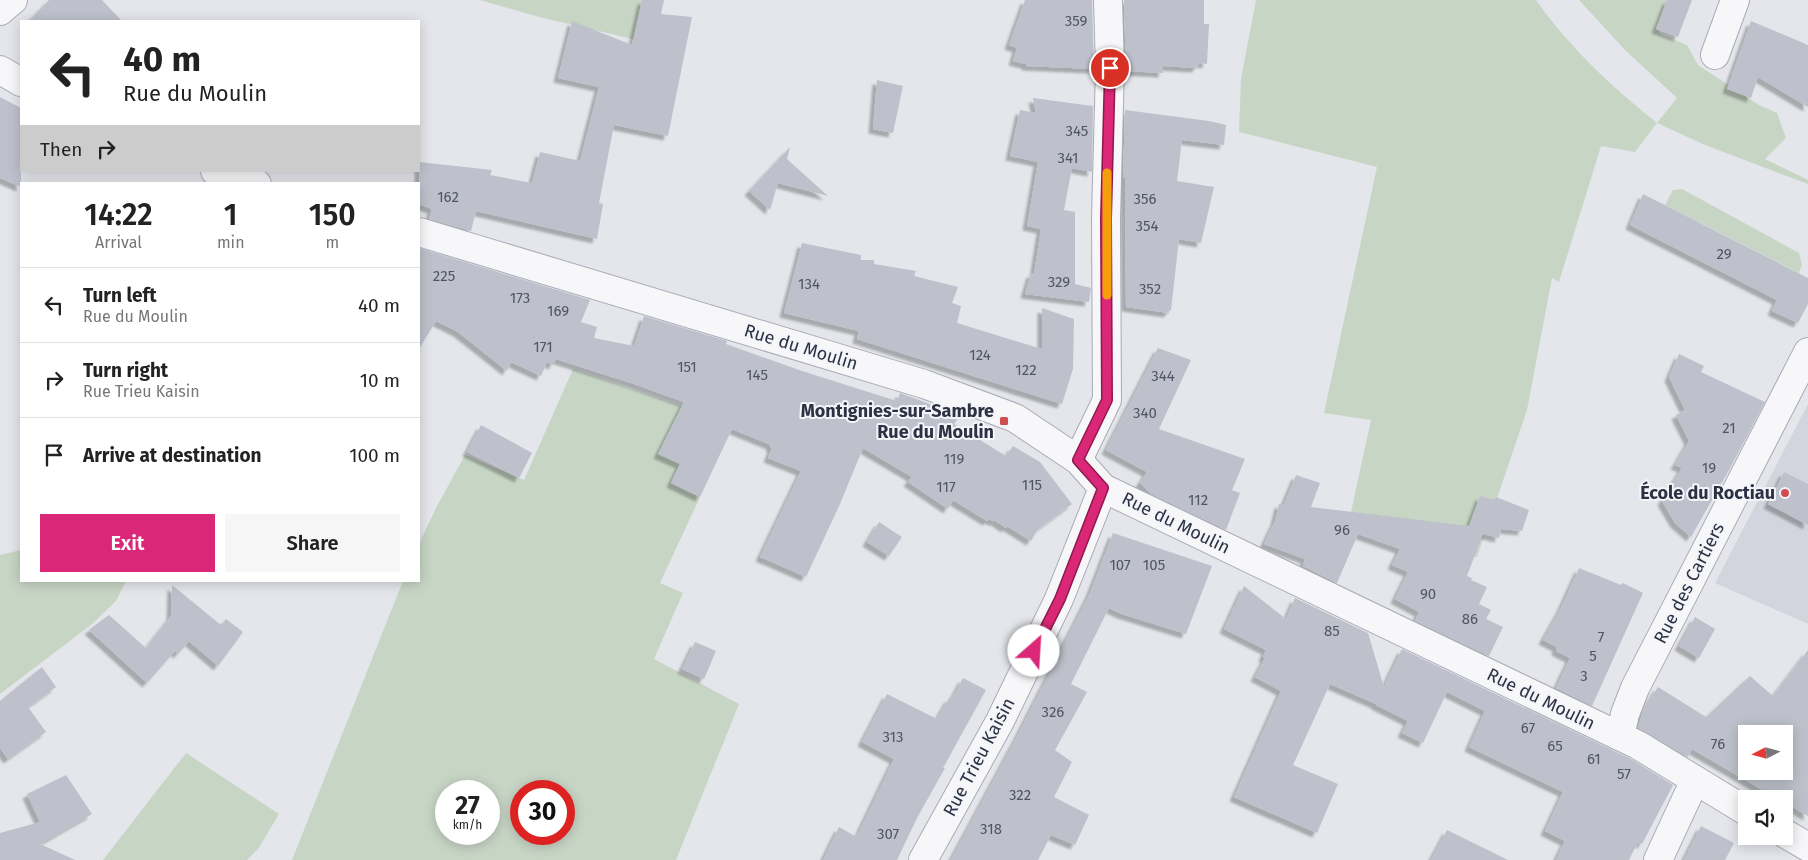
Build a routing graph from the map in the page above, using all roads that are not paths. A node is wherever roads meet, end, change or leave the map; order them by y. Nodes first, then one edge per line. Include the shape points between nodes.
1 (13, 0) edge
2 (1108, 0) edge
3 (1735, 0) edge
4 (0, 11) edge
5 (1715, 55) dead end
6 (0, 70) edge
7 (20, 81) edge
8 (218, 172) edge
9 (251, 182) edge
10 (420, 232) edge
11 (1808, 352) edge
12 (1078, 460) junction
13 (1103, 488) junction
14 (1620, 736) junction
15 (1696, 780) junction
16 (1738, 806) edge
17 (1793, 838) edge
18 (1808, 846) edge
19 (923, 860) edge
20 (1658, 860) edge

1 - 4 street
2 - 12 street via 1107,400
3 - 5 street
6 - 7 street
8 - 9 street
10 - 12 street, Rue du Moulin via 924,384 1015,418
11 - 14 street, Rue des Cartiers via 1635,688
12 - 13 street, Rue du Moulin
13 - 14 street, Rue du Moulin
13 - 19 street, Rue Trieu Kaisin via 1060,599 1000,721
14 - 15 street, Rue du Moulin
15 - 16 street, Rue du Moulin
15 - 20 street
17 - 18 street

